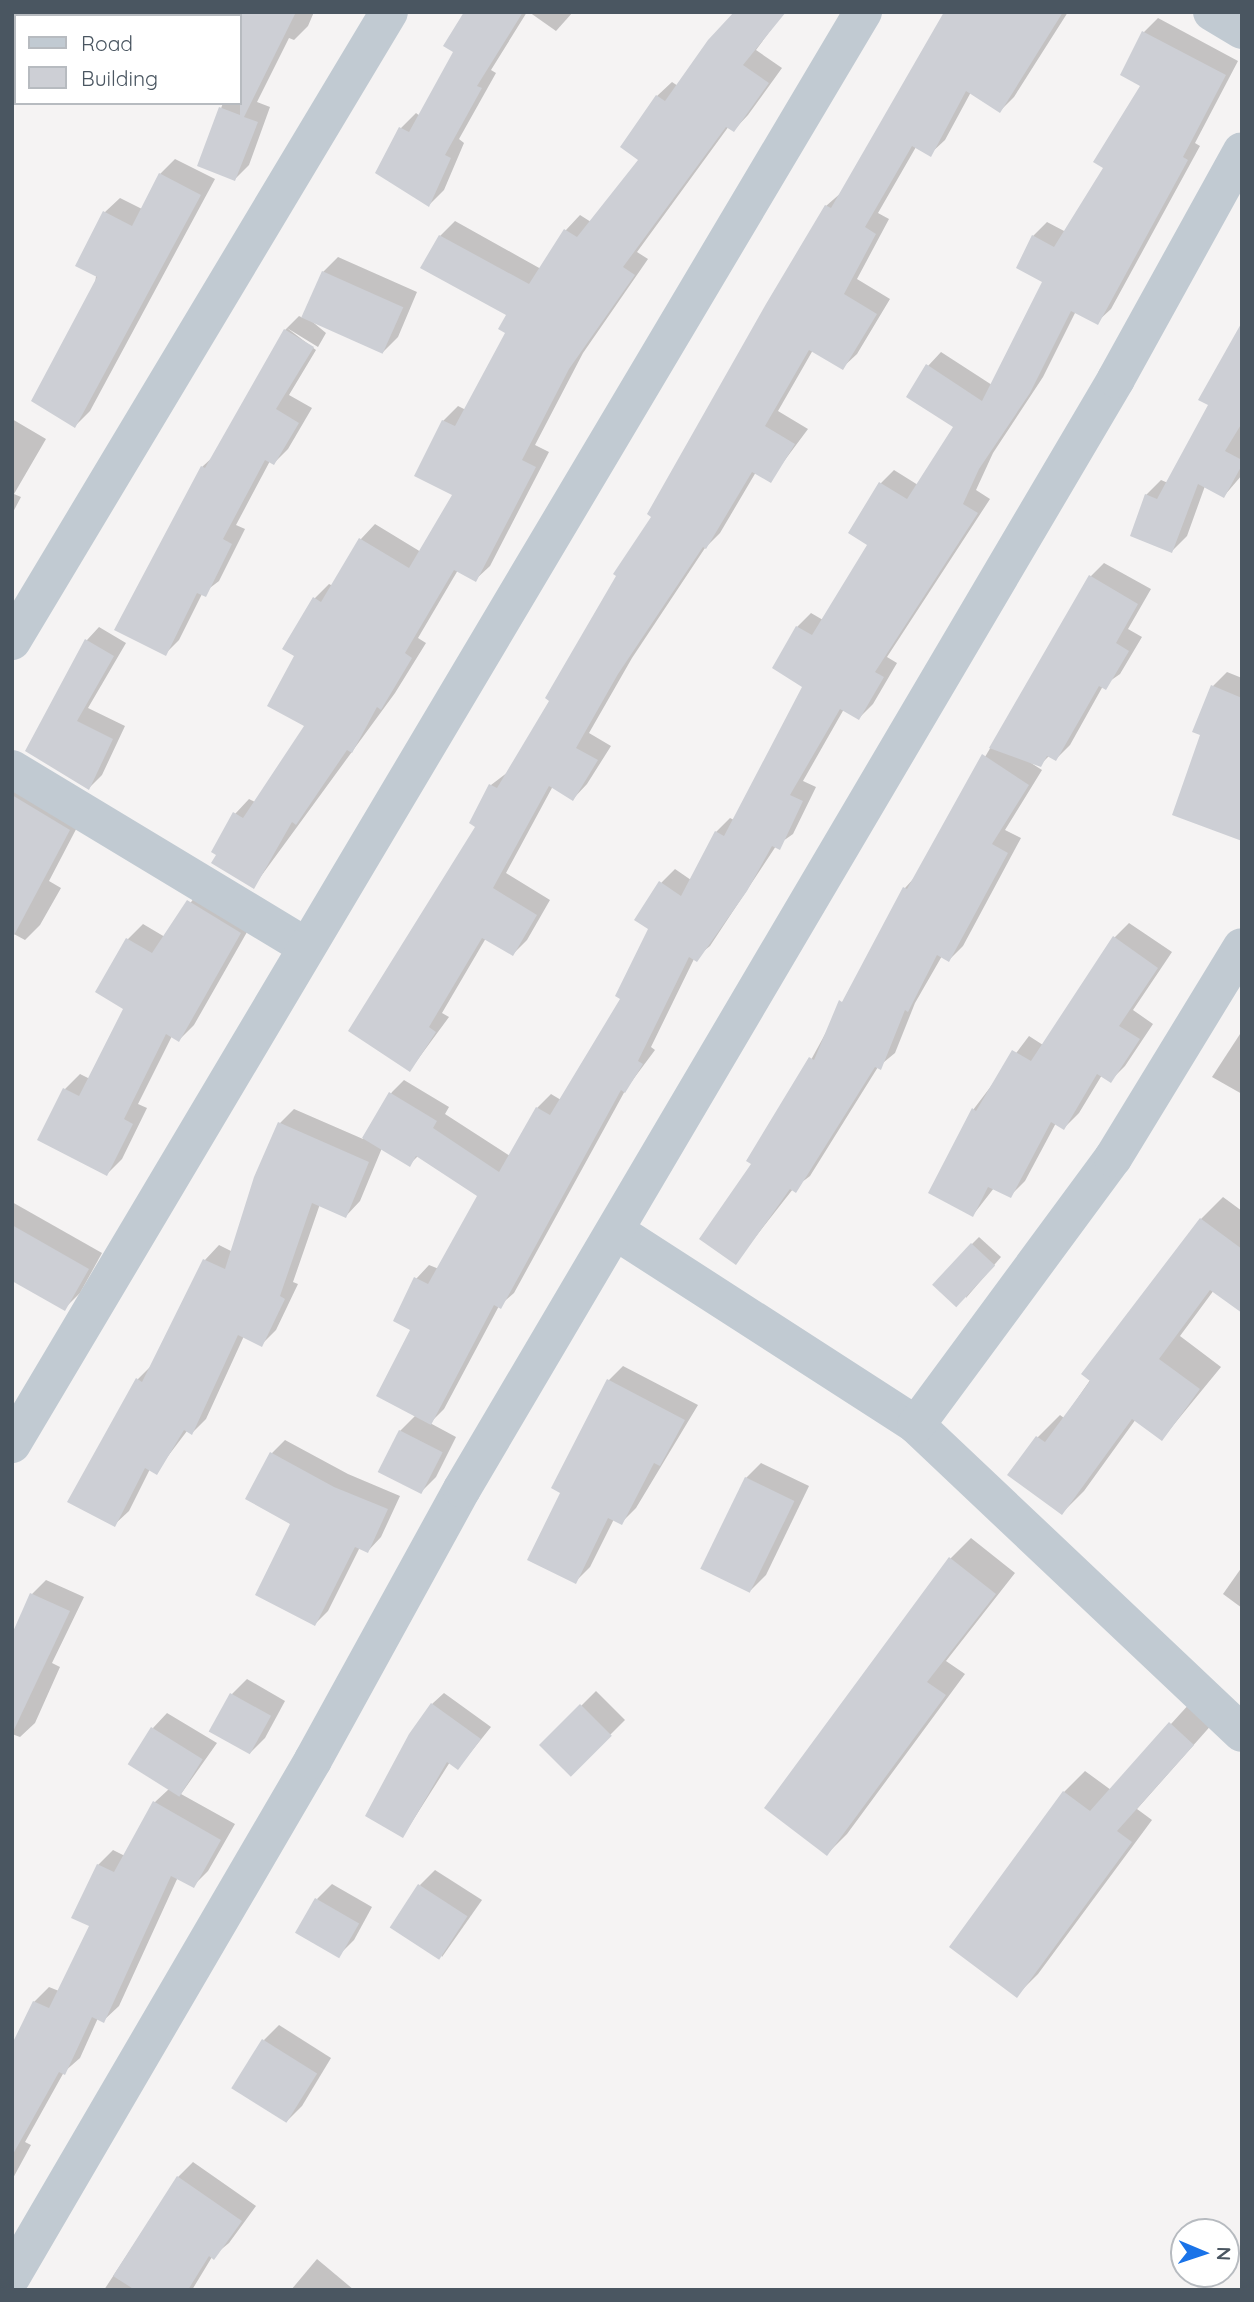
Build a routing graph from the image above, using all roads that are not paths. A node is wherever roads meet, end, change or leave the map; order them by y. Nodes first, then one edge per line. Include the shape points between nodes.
1 (389, 12) edge
2 (863, 12) edge
3 (1212, 12) edge
4 (1242, 30) edge
5 (1242, 151) edge
6 (12, 641) edge
7 (12, 769) edge
8 (305, 946) junction
9 (1242, 947) edge
10 (617, 1232) junction
11 (916, 1425) junction
12 (12, 1444) edge
13 (1242, 1733) edge
14 (12, 2276) edge

1 - 6 street
2 - 8 street
3 - 4 street
5 - 10 street via 1116,379
7 - 8 street
8 - 12 street
9 - 11 street via 1113,1158
10 - 11 street
10 - 14 street via 462,1489 313,1760
11 - 13 street

